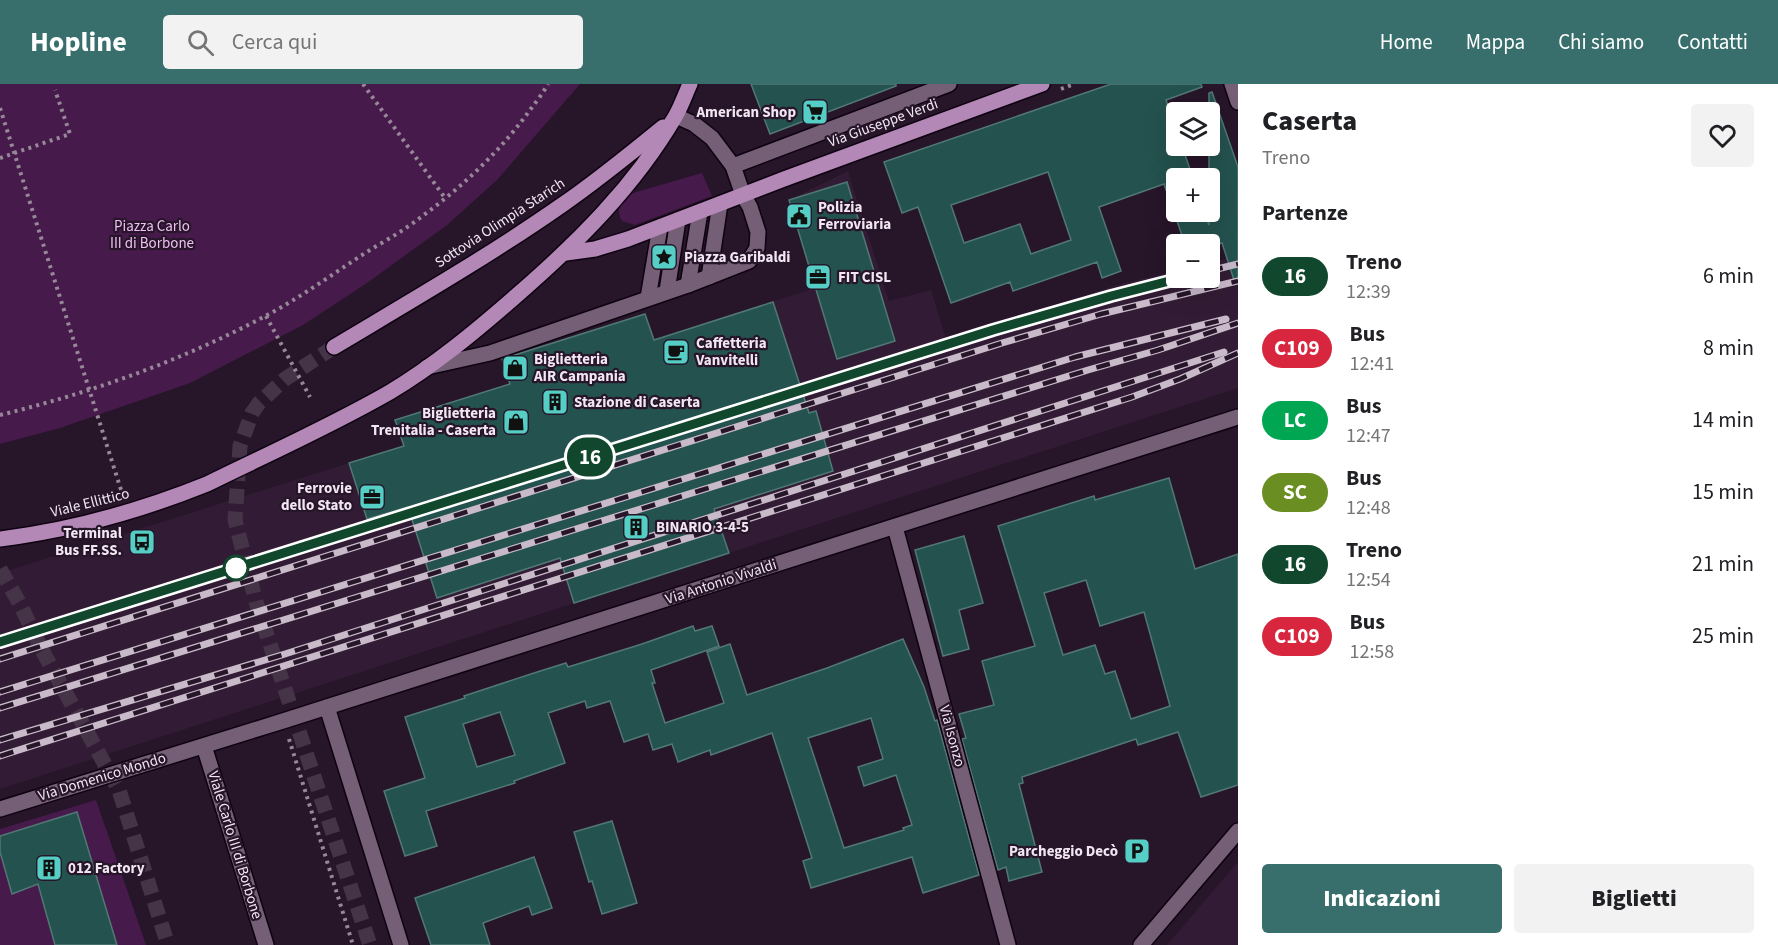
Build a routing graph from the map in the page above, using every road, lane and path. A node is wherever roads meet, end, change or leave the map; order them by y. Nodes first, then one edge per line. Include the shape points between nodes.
1 (363, 84) edge
2 (548, 84) edge
3 (690, 84) edge
4 (949, 84) edge
5 (1042, 84) edge
6 (1232, 84) edge
7 (55, 90) dead end
8 (1238, 102) edge
9 (0, 108) edge
10 (676, 116) junction
11 (15, 154) junction
12 (0, 158) edge
13 (733, 166) junction
14 (742, 195) junction
15 (445, 198) junction
16 (720, 204) junction
17 (700, 212) junction
18 (678, 220) junction
19 (660, 227) junction
20 (566, 253) junction
21 (709, 277) junction
22 (688, 285) junction
23 (667, 291) junction
24 (648, 298) junction
25 (266, 315) junction
26 (334, 347) tunnel mouth
27 (427, 368) junction
28 (89, 390) junction
29 (310, 397) dead end
30 (0, 415) edge
31 (1238, 417) edge
32 (128, 512) junction
33 (895, 527) junction
34 (0, 539) edge
35 (327, 707) junction
36 (283, 721) junction
37 (204, 746) junction
38 (0, 809) edge
39 (1238, 831) edge
40 (266, 945) edge
41 (353, 945) edge
42 (401, 945) edge
43 (1008, 945) edge
44 (1141, 945) edge

1 - 15 path
2 - 15 path via 512,135
3 - 10 main road
4 - 13 street, Via Giuseppe Verdi
5 - 14 main road, Via Giuseppe Verdi
6 - 8 street
7 - 11 path via 70,134
9 - 11 path
10 - 13 street via 712,138
10 - 20 main road via 620,194
10 - 26 main road, Sottovia Olimpia Starich via 562,205
11 - 12 path
11 - 28 path
13 - 14 street
14 - 16 main road
14 - 21 street via 758,232 758,248 749,261
15 - 25 path via 405,228
16 - 17 main road
16 - 21 street
17 - 18 main road
17 - 22 street
18 - 19 main road
18 - 23 street
19 - 20 main road via 604,247
19 - 24 street
20 - 27 main road
21 - 22 street
22 - 23 street
23 - 24 street
24 - 27 street via 490,353
25 - 28 path via 199,348
25 - 29 path
27 - 32 main road, Viale Ellittico via 330,424 207,484
28 - 30 path
28 - 32 path
31 - 33 street, Via Antonio Vivaldi
32 - 34 main road, Viale Ellittico via 62,529
33 - 35 street, Via Antonio Vivaldi
33 - 43 street, Via Isonzo
35 - 36 street, Via Antonio Vivaldi
35 - 42 street
36 - 37 street, Via Antonio Vivaldi
36 - 41 path
37 - 38 street, Via Domenico Mondo
37 - 40 street, Viale Carlo III di Borbone
39 - 44 street

